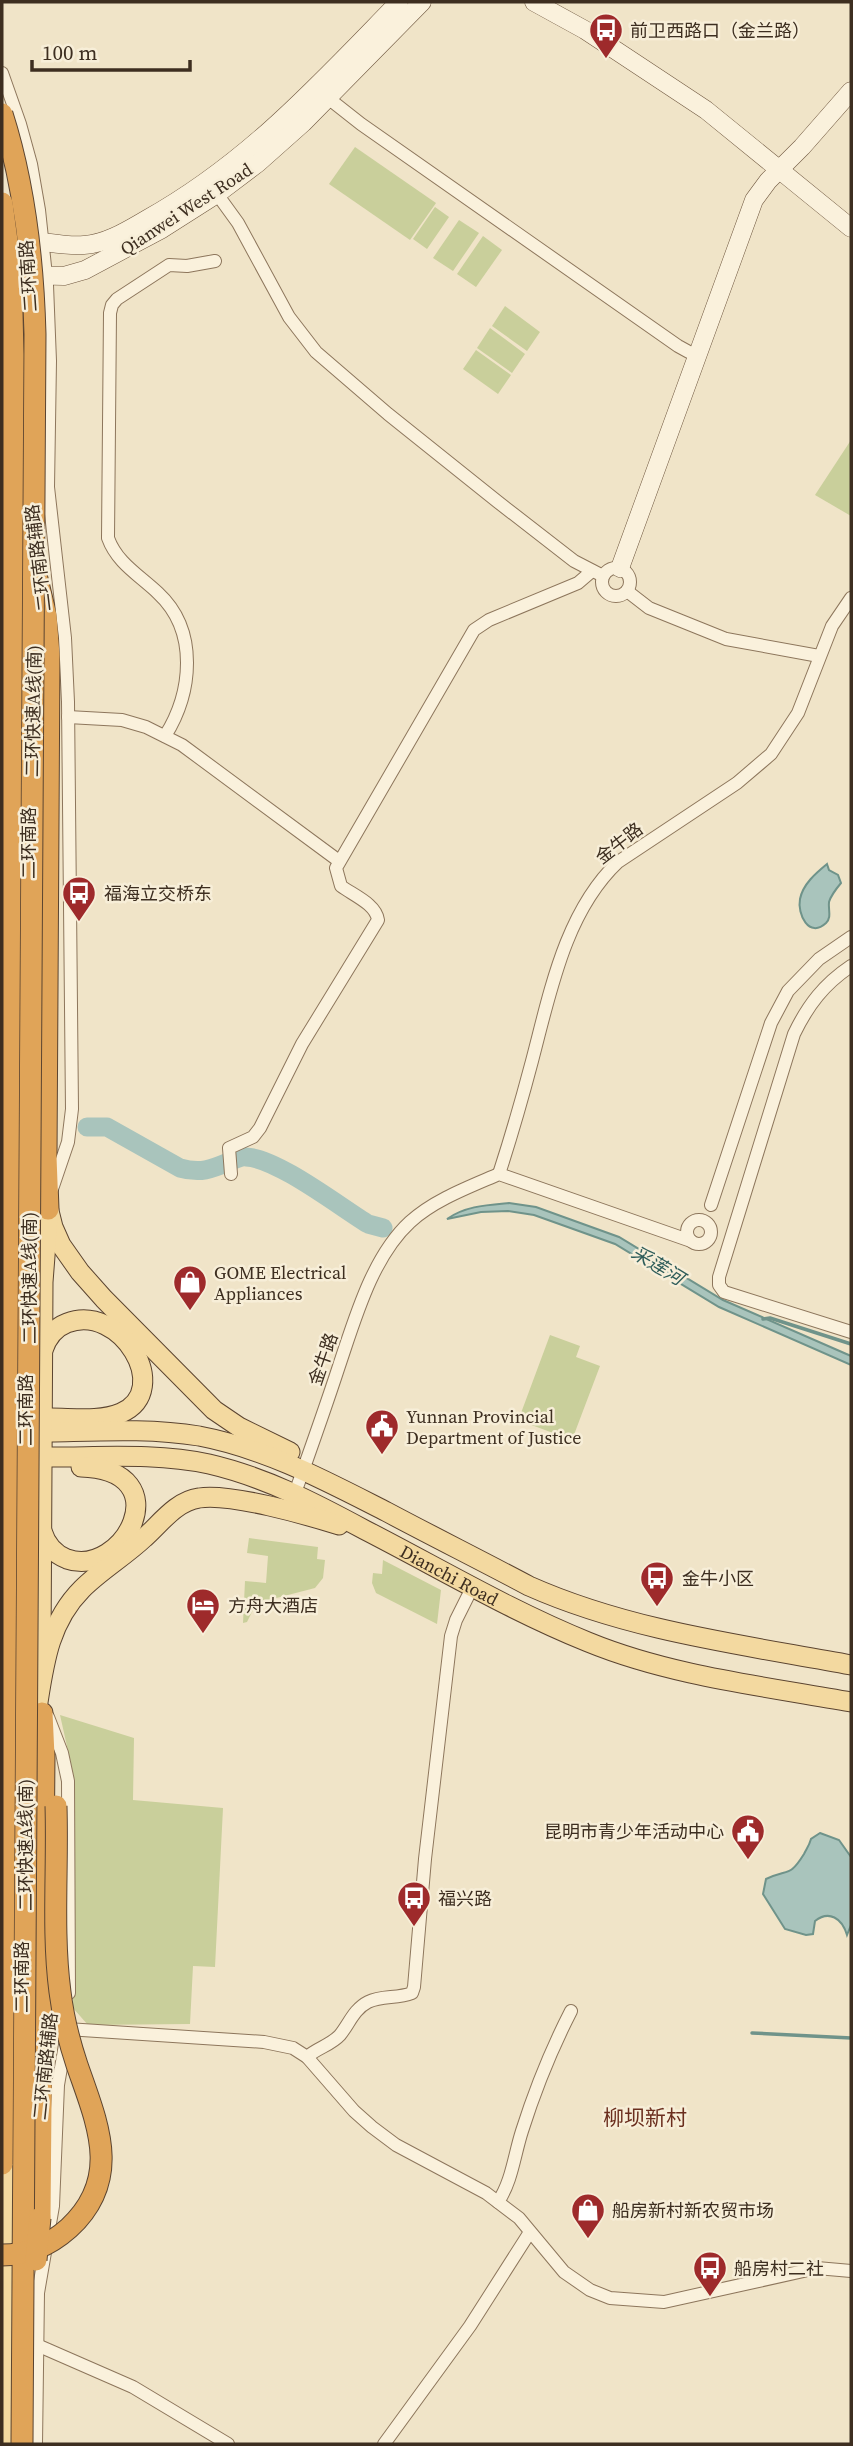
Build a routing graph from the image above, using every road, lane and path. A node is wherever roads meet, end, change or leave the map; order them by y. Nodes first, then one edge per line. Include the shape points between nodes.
1 (399, 2) edge
2 (422, 2) edge
3 (534, 2) edge
4 (2, 73) edge
5 (851, 91) edge
6 (328, 99) junction
7 (2, 114) edge
8 (2, 126) edge
9 (779, 170) junction
10 (2, 188) edge
11 (217, 194) junction
12 (2, 203) edge
13 (851, 228) edge
14 (20, 240) edge
15 (215, 261) dead end
16 (23, 273) edge
17 (698, 357) junction
18 (34, 545) junction
19 (621, 568) junction
20 (597, 573) junction
21 (12, 575) junction
22 (627, 591) junction
23 (851, 598) edge
24 (4, 655) edge
25 (819, 656) junction
26 (2, 687) edge
27 (68, 717) junction
28 (11, 724) junction
29 (165, 736) junction
30 (339, 861) junction
31 (851, 937) edge
32 (851, 966) edge
33 (26, 1110) junction
34 (231, 1174) dead end
35 (499, 1174) junction
36 (711, 1205) junction
37 (48, 1209) junction
38 (692, 1222) junction
39 (662, 1231) junction
40 (710, 1236) junction
41 (691, 1241) junction
42 (728, 1249) junction
43 (851, 1332) edge
44 (43, 1352) junction
45 (298, 1462) junction
46 (268, 1482) junction
47 (295, 1493) junction
48 (41, 1531) junction
49 (406, 1551) junction
50 (5, 1586) junction
51 (473, 1586) junction
52 (2, 1612) edge
53 (851, 1665) edge
54 (851, 1702) edge
55 (41, 1703) junction
56 (50, 1806) junction
57 (22, 1811) junction
58 (570, 2011) dead end
59 (67, 2029) junction
60 (307, 2057) junction
61 (2, 2164) edge
62 (498, 2202) junction
63 (530, 2232) junction
64 (2, 2255) edge
65 (851, 2271) edge
66 (21, 2343) junction
67 (3, 2444) edge
68 (20, 2444) edge
69 (36, 2444) edge
70 (228, 2444) edge
71 (384, 2444) edge

1 - 14 street, Qianwei West Road via 296,109 189,193 125,232 83,246
2 - 6 street, Qianwei West Road
3 - 9 street via 706,110
4 - 14 street via 31,164
5 - 9 street
6 - 11 street, Qianwei West Road
6 - 17 street
7 - 18 highway, 二环快速A线(南), bridge via 19,179 32,270
8 - 14 main road, 二环南路 via 14,171
9 - 13 street
9 - 17 street via 754,200
10 - 14 main road, 二环南路
11 - 16 street, Qianwei West Road via 85,270 64,276
11 - 20 street via 289,317 316,352 498,502 574,561
12 - 21 highway, bridge via 12,313
14 - 16 main road, 二环南路
15 - 29 street via 169,265 117,299 110,313 108,538 118,559 169,605 186,649 183,700
16 - 27 street, 二环南路辅路 via 50,348 48,486 65,638
16 - 33 main road, 二环南路 via 31,365
16 - 66 main road, 二环南路 via 16,344 15,626
17 - 19 street
18 - 37 highway, bridge via 48,640
18 - 66 highway, 二环快速A线(南), bridge
19 - 20 street
19 - 22 street via 629,576
20 - 22 street via 608,594
20 - 30 street via 474,630
21 - 24 highway, bridge
21 - 28 highway, bridge
22 - 25 street via 649,608 726,639
23 - 25 street, 金牛路
24 - 26 highway
24 - 28 highway, bridge
25 - 35 street, 金牛路 via 798,713 771,754 737,783 618,862 588,898 553,985
27 - 29 street via 122,720
27 - 37 street, 二环南路辅路 via 72,1109 68,1142
28 - 50 highway, bridge
29 - 30 street
30 - 34 street via 336,868 341,886 372,907 378,920 302,1045 260,1128 229,1148
31 - 36 street via 819,959 788,991 771,1023
32 - 42 street via 810,1002 794,1034
33 - 37 main road
33 - 57 main road, 二环南路
35 - 39 street
35 - 45 street, 金牛路 via 422,1212 384,1253
36 - 38 street
36 - 40 street
37 - 44 main road
37 - 45 main road via 61,1245 80,1272 204,1401
38 - 39 street
38 - 40 street via 706,1222
38 - 41 street via 687,1231
39 - 41 street
40 - 41 street via 701,1244
40 - 42 street
42 - 43 street via 719,1277 724,1292
44 - 45 main road via 52,1333 63,1325 75,1320 96,1321 110,1326 127,1342 142,1376 137,1399 123,1412 50,1425 185,1434
44 - 48 main road
45 - 46 main road via 286,1481
45 - 47 street, 金牛路
45 - 53 main road, Dianchi Road via 529,1587 681,1632
46 - 47 main road, Dianchi Road
46 - 48 main road, Dianchi Road via 182,1459 136,1455 51,1462 120,1475 133,1493 135,1516 119,1544 90,1560 60,1556
47 - 49 main road, Dianchi Road
48 - 55 main road
49 - 51 main road, Dianchi Road
49 - 55 main road via 302,1515 219,1498 190,1500 74,1598 48,1645
50 - 52 highway, bridge
50 - 61 highway, bridge
51 - 54 main road, Dianchi Road via 574,1636 635,1659
51 - 60 street via 451,1636 412,1993 365,2003 340,2035
55 - 56 highway
55 - 57 main road
55 - 59 street, 二环南路辅路 via 68,1781
56 - 64 highway, bridge via 60,1990 69,2039 98,2127 101,2167 91,2200 66,2231 39,2248
56 - 66 highway, bridge via 40,2227
57 - 66 main road, 二环南路
58 - 62 street via 539,2081 508,2187
59 - 60 street via 264,2042 293,2048
59 - 66 street, 二环南路辅路 via 58,2085 53,2206 38,2293
60 - 62 street via 354,2111 388,2139
62 - 63 street
63 - 65 street via 564,2272 610,2298 664,2302 817,2268
63 - 71 street via 470,2326
66 - 67 main road, 二环南路
66 - 68 highway, 二环快速A线(南), bridge
66 - 69 street, 二环南路辅路
66 - 70 street via 133,2387

